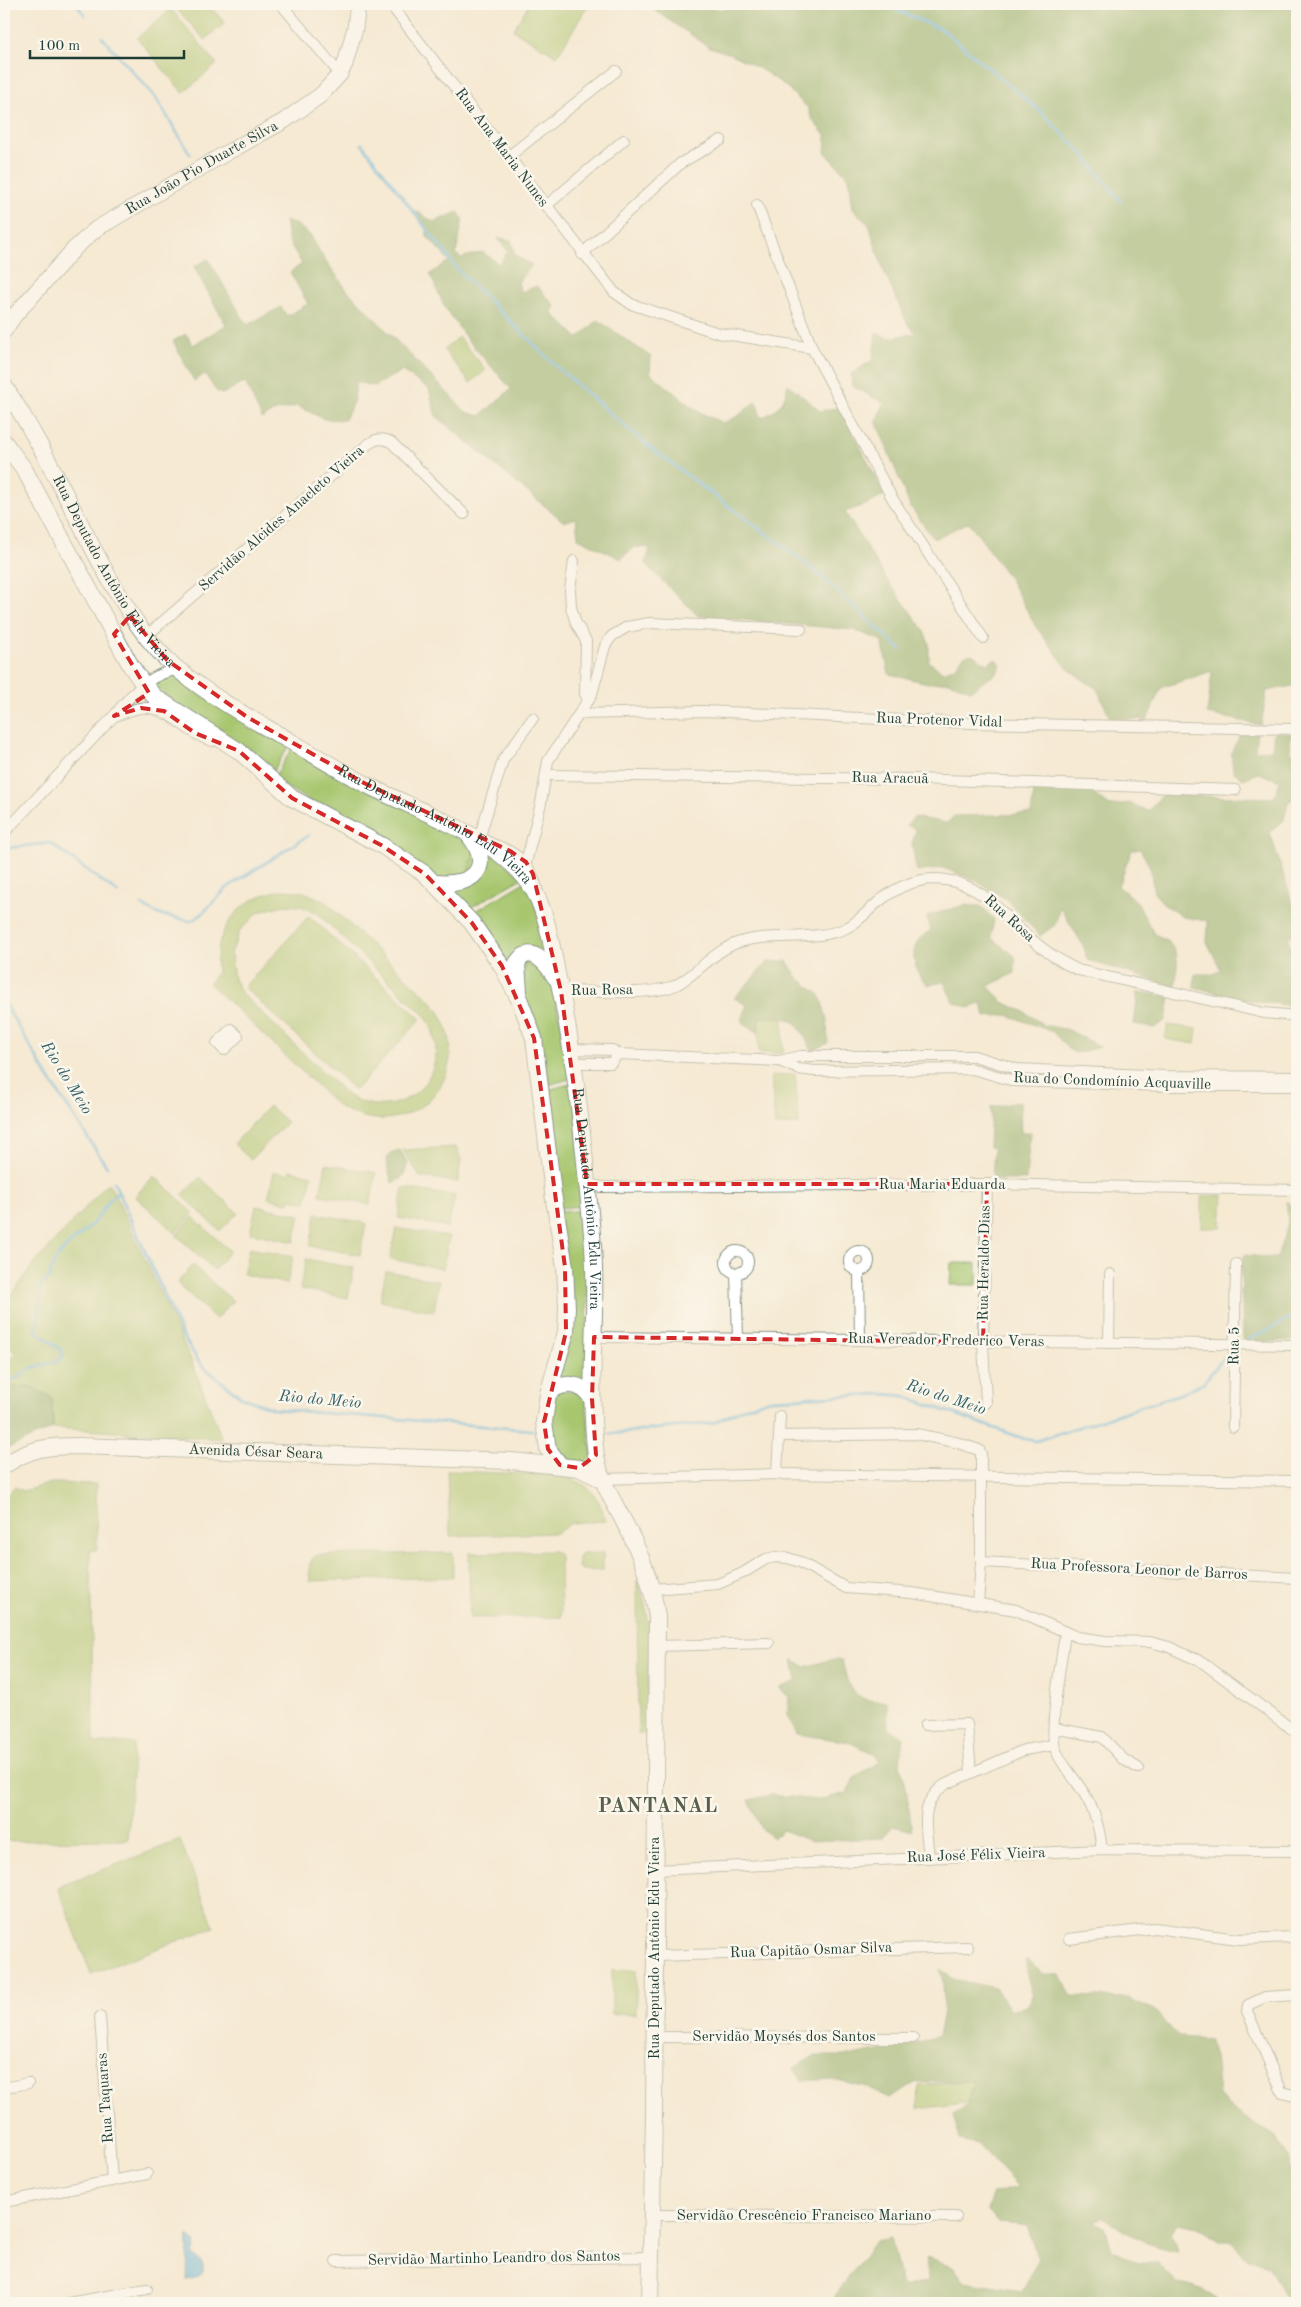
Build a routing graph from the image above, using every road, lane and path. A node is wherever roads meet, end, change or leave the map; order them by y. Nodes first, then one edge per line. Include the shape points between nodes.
1 (282, 4) edge
2 (358, 4) edge
3 (390, 4) edge
4 (616, 71) dead end
5 (340, 74) junction
6 (624, 140) dead end
7 (722, 140) dead end
8 (508, 157) junction
9 (757, 205) dead end
10 (546, 206) junction
11 (582, 254) junction
12 (9, 319) edge
13 (4, 332) edge
14 (812, 348) junction
15 (4, 386) edge
16 (4, 442) edge
17 (4, 450) edge
18 (464, 514) dead end
19 (574, 562) dead end
20 (130, 616) junction
21 (802, 629) dead end
22 (114, 634) junction
23 (145, 638) junction
24 (983, 638) dead end
25 (179, 670) junction
26 (575, 687) dead end
27 (144, 692) junction
28 (587, 697) junction
29 (581, 714) junction
30 (114, 716) junction
31 (533, 718) dead end
32 (1297, 729) edge
33 (230, 745) junction
34 (546, 775) junction
35 (1234, 790) dead end
36 (4, 833) edge
37 (473, 836) junction
38 (526, 862) junction
39 (435, 883) junction
40 (541, 906) junction
41 (561, 988) junction
42 (520, 1001) junction
43 (1297, 1016) edge
44 (572, 1056) junction
45 (974, 1056) junction
46 (899, 1057) junction
47 (779, 1061) junction
48 (973, 1069) junction
49 (899, 1070) junction
50 (1071, 1071) junction
51 (1297, 1077) edge
52 (1166, 1081) junction
53 (1244, 1081) junction
54 (1071, 1083) junction
55 (1297, 1086) edge
56 (587, 1184) junction
57 (987, 1184) junction
58 (1297, 1190) edge
59 (1236, 1264) dead end
60 (859, 1271) dead end
61 (736, 1273) dead end
62 (1110, 1274) dead end
63 (594, 1337) junction
64 (738, 1339) junction
65 (860, 1340) junction
66 (983, 1342) junction
67 (1109, 1343) junction
68 (1235, 1344) junction
69 (1297, 1345) edge
70 (548, 1394) junction
71 (592, 1400) junction
72 (986, 1402) dead end
73 (780, 1416) dead end
74 (1233, 1427) dead end
75 (780, 1436) junction
76 (546, 1442) junction
77 (596, 1455) junction
78 (512, 1461) junction
79 (560, 1465) junction
80 (4, 1466) edge
81 (579, 1468) junction
82 (777, 1474) junction
83 (982, 1477) junction
84 (601, 1479) junction
85 (1297, 1481) edge
86 (981, 1562) junction
87 (1297, 1578) edge
88 (652, 1588) junction
89 (978, 1604) junction
90 (1065, 1633) junction
91 (769, 1643) dead end
92 (658, 1646) junction
93 (925, 1725) dead end
94 (1054, 1728) junction
95 (1297, 1733) edge
96 (1054, 1745) junction
97 (1138, 1768) dead end
98 (971, 1773) junction
99 (1102, 1850) junction
100 (1297, 1850) edge
101 (929, 1858) junction
102 (655, 1870) junction
103 (1297, 1937) edge
104 (1069, 1939) dead end
105 (968, 1947) dead end
106 (654, 1956) junction
107 (1297, 1995) edge
108 (100, 2016) dead end
109 (654, 2037) junction
110 (913, 2038) dead end
111 (28, 2083) dead end
112 (4, 2088) edge
113 (1297, 2096) edge
114 (147, 2174) dead end
115 (112, 2180) junction
116 (4, 2202) edge
117 (651, 2216) junction
118 (956, 2217) dead end
119 (651, 2257) junction
120 (336, 2261) dead end
121 (147, 2288) dead end
122 (68, 2303) edge
123 (650, 2303) edge

1 - 5 street
2 - 5 main road, Rua João Pio Duarte Silva via 350,50
3 - 8 street, Rua Ana Maria Nunes
4 - 8 street
5 - 12 main road, Rua João Pio Duarte Silva via 321,95 284,121 96,229
6 - 10 street
7 - 11 street via 681,164
8 - 10 street, Rua Ana Maria Nunes
9 - 14 street
10 - 11 street, Rua Ana Maria Nunes
11 - 14 street, Rua Ana Maria Nunes via 614,292 631,304 718,333
12 - 13 main road, Rua João Pio Duarte Silva
14 - 24 street via 892,498
15 - 20 main road, Rua Deputado Antônio Edu Vieira via 36,436
16 - 22 main road via 24,469
17 - 22 main road via 46,523 102,636
18 - 23 street, Servidão Alcides Anacleto Vieira via 390,442 376,440 367,444
19 - 28 street via 570,607 586,640
20 - 22 main road
20 - 23 main road, Rua Deputado Antônio Edu Vieira
21 - 28 street via 638,623 612,636 605,646 592,694
22 - 27 main road
23 - 25 main road, Rua Deputado Antônio Edu Vieira
25 - 27 street via 162,672
25 - 37 main road, Rua Deputado Antônio Edu Vieira via 246,716 364,783
26 - 28 street
27 - 30 street via 124,704
27 - 30 street via 144,696
27 - 33 main road
28 - 29 street
29 - 32 street, Rua Protenor Vidal via 704,711 971,723
29 - 34 street via 552,754
30 - 33 street via 141,708 164,711 195,733
30 - 36 street
31 - 37 street via 503,760
33 - 39 main road via 292,798 381,845
34 - 35 street, Rua Aracuã via 916,779
34 - 38 street
37 - 38 street via 510,851
37 - 39 main road via 481,859 479,868 463,882 453,885
37 - 40 main road, Rua Deputado Antônio Edu Vieira via 516,867
38 - 40 street via 533,874
39 - 42 main road via 480,932
40 - 41 main road, Rua Deputado Antônio Edu Vieira
41 - 42 main road via 542,958 534,954 525,955 517,963 516,971
41 - 43 street, Rua Rosa via 648,991 676,985 739,942 837,931 855,924 876,903 899,888 920,880 946,880 966,885 984,896 1041,948 1078,970 1264,1013
41 - 44 main road, Rua Deputado Antônio Edu Vieira
42 - 70 main road via 536,1050 566,1280 566,1332
44 - 47 street, Rua do Condomínio Acquaville via 612,1063 618,1054
44 - 56 main road, Rua Deputado Antônio Edu Vieira
45 - 46 street, Rua do Condomínio Acquaville
45 - 48 street
45 - 50 street, Rua do Condomínio Acquaville via 1017,1069
46 - 47 street, Rua do Condomínio Acquaville via 801,1056
46 - 49 street
47 - 49 street, Rua do Condomínio Acquaville via 798,1070
48 - 49 street, Rua do Condomínio Acquaville
48 - 54 street, Rua do Condomínio Acquaville via 1014,1081
50 - 52 street, Rua do Condomínio Acquaville
50 - 54 street
51 - 53 street, Rua do Condomínio Acquaville
52 - 53 street, Rua do Condomínio Acquaville
52 - 54 street, Rua do Condomínio Acquaville
53 - 55 street, Rua do Condomínio Acquaville
56 - 57 street, Rua Maria Eduarda via 602,1187
56 - 63 main road, Rua Deputado Antônio Edu Vieira via 594,1262
57 - 58 street, Rua Maria Eduarda
57 - 66 street, Rua Heraldo Dias
59 - 68 street, Rua 5
60 - 65 street
61 - 64 street
62 - 67 street
63 - 64 street, Rua Vereador Frederico Veras
63 - 71 main road, Rua Deputado Antônio Edu Vieira
64 - 65 street, Rua Vereador Frederico Veras
65 - 66 street, Rua Vereador Frederico Veras
66 - 67 street, Rua Vereador Frederico Veras
66 - 72 street, Rua Heraldo Dias
67 - 68 street, Rua Vereador Frederico Veras
68 - 69 street, Rua Vereador Frederico Veras
68 - 74 street, Rua 5
70 - 71 main road via 569,1384 580,1387
70 - 76 main road via 544,1422
71 - 77 main road
73 - 75 street
75 - 82 street
75 - 83 street via 916,1434 976,1447 981,1453
76 - 78 main road, Avenida César Seara via 538,1451
76 - 79 main road via 551,1456
77 - 81 main road
77 - 84 main road, Rua Deputado Antônio Edu Vieira
78 - 79 main road, Avenida César Seara
78 - 80 main road, Avenida César Seara via 46,1446
79 - 81 main road, Avenida César Seara
81 - 84 main road, Avenida César Seara
82 - 83 street
82 - 84 street
83 - 85 street
83 - 86 street
84 - 88 main road, Rua Deputado Antônio Edu Vieira via 639,1552
86 - 87 street, Rua Professora Leonor de Barros
86 - 89 street
88 - 89 street via 718,1584 774,1557 800,1562 846,1588 912,1593
88 - 92 main road, Rua Deputado Antônio Edu Vieira
89 - 90 street via 1027,1613
90 - 94 street
90 - 95 street via 1086,1639 1150,1642 1194,1657
91 - 92 street
92 - 102 main road, Rua Deputado Antônio Edu Vieira
93 - 98 street via 967,1724
94 - 96 street
94 - 97 street via 1102,1738 1123,1759
96 - 98 street via 1024,1750
96 - 99 street via 1061,1763 1077,1782 1097,1817
98 - 101 street via 946,1784 931,1797 926,1814
99 - 100 street, Rua José Félix Vieira
99 - 101 street, Rua José Félix Vieira
101 - 102 street, Rua José Félix Vieira
102 - 106 main road, Rua Deputado Antônio Edu Vieira
103 - 104 street via 1238,1939 1155,1928
105 - 106 street, Rua Capitão Osmar Silva
106 - 109 main road, Rua Deputado Antônio Edu Vieira
107 - 113 street via 1264,1997 1248,2005 1247,2011 1282,2092
108 - 115 street, Rua Taquaras
109 - 110 street, Servidão Moysés dos Santos
109 - 117 main road, Rua Deputado Antônio Edu Vieira
111 - 112 street
114 - 115 street
115 - 116 street
117 - 118 street, Servidão Crescêncio Francisco Mariano
117 - 119 main road, Rua Deputado Antônio Edu Vieira
119 - 120 street, Servidão Martinho Leandro dos Santos
119 - 123 main road, Rua Deputado Antônio Edu Vieira
121 - 122 street

